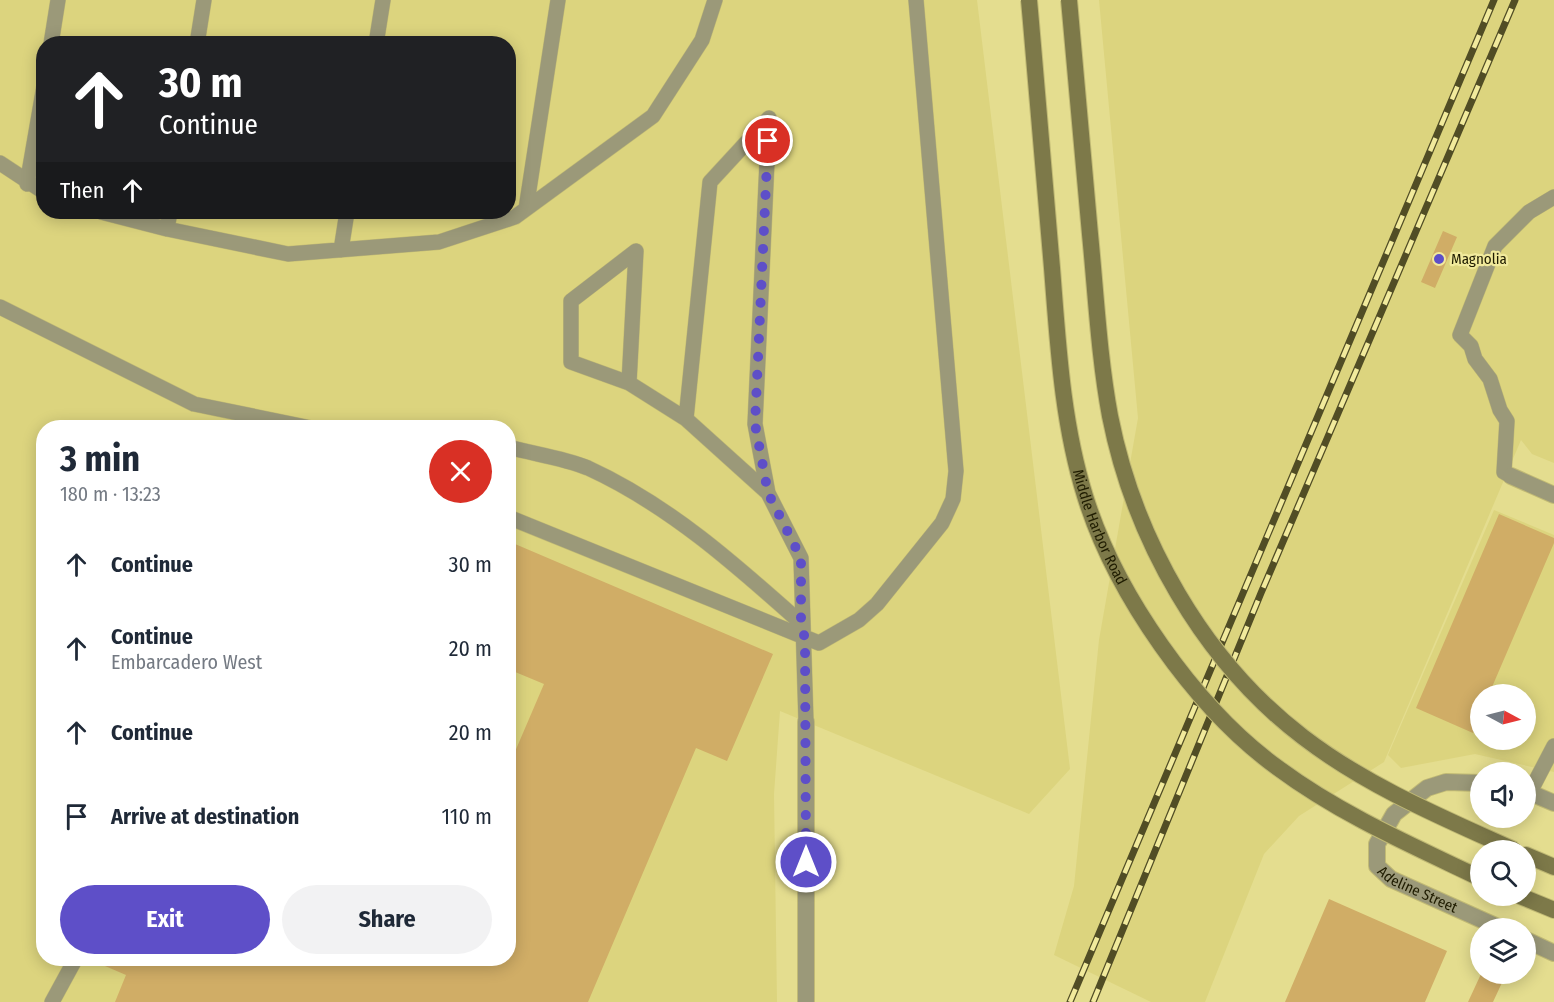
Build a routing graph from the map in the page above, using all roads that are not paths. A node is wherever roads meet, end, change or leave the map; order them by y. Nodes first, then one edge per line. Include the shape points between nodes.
1 (58, 0) edge
2 (204, 0) edge
3 (383, 0) edge
4 (558, 0) edge
5 (715, 0) edge
6 (916, 0) edge
7 (1029, 0) edge
8 (1069, 0) edge
9 (52, 36) edge
10 (198, 36) edge
11 (377, 36) edge
12 (36, 132) edge
13 (0, 163) edge
14 (27, 184) junction
15 (36, 188) edge
16 (1554, 197) edge
17 (526, 209) junction
18 (516, 216) edge
19 (127, 219) edge
20 (169, 219) edge
21 (346, 219) edge
22 (509, 219) edge
23 (167, 230) junction
24 (341, 250) junction
25 (0, 307) edge
26 (629, 383) junction
27 (686, 419) junction
28 (272, 420) edge
29 (516, 449) edge
30 (1511, 476) joint
31 (768, 493) junction
32 (1554, 495) edge
33 (516, 520) edge
34 (801, 623) junction
35 (805, 639) junction
36 (806, 722) joint
37 (1554, 746) edge
38 (1536, 778) edge
39 (1470, 783) edge
40 (1536, 795) edge
41 (1554, 803) edge
42 (1492, 840) edge
43 (1536, 859) edge
44 (1554, 867) edge
45 (1470, 873) edge
46 (1536, 903) edge
47 (1554, 910) edge
48 (1478, 918) edge
49 (1536, 945) edge
50 (1554, 953) edge
51 (72, 966) edge
52 (52, 1002) edge
53 (806, 1002) edge

1 - 9 lane
2 - 10 lane
3 - 11 lane
4 - 17 lane
5 - 17 lane via 702,40 653,116
6 - 35 lane via 956,471 954,499 942,524 877,604 859,620 819,643
7 - 45 main road, Middle Harbor Road, bridge via 1067,424 1085,497 1112,559 1141,615 1180,672 1276,767 1384,833
8 - 42 main road, bridge via 1110,417 1151,539 1180,598 1216,652 1257,697 1301,736 1355,774
12 - 14 lane
13 - 14 lane
14 - 15 lane
16 - 30 lane via 1529,212 1495,246 1460,335 1490,379 1507,421 1504,472
17 - 18 lane
19 - 23 lane
20 - 23 lane
21 - 24 lane
22 - 24 lane via 439,242
23 - 24 lane via 288,254
25 - 28 lane via 194,404
26 - 26 lane via 631,347 636,251 572,301 571,362
26 - 27 lane
27 - 31 lane
27 - 31 lane via 710,182 769,118 755,424
29 - 34 lane via 586,468 649,501 728,557
30 - 32 street
31 - 34 lane via 801,558
33 - 35 lane
34 - 35 lane
35 - 36 lane
36 - 53 street
37 - 38 lane
39 - 48 street, Adeline Street via 1446,782 1426,788 1394,814 1377,844 1377,866 1391,879
40 - 41 street
43 - 44 main road
46 - 47 main road
49 - 50 street
51 - 52 lane

